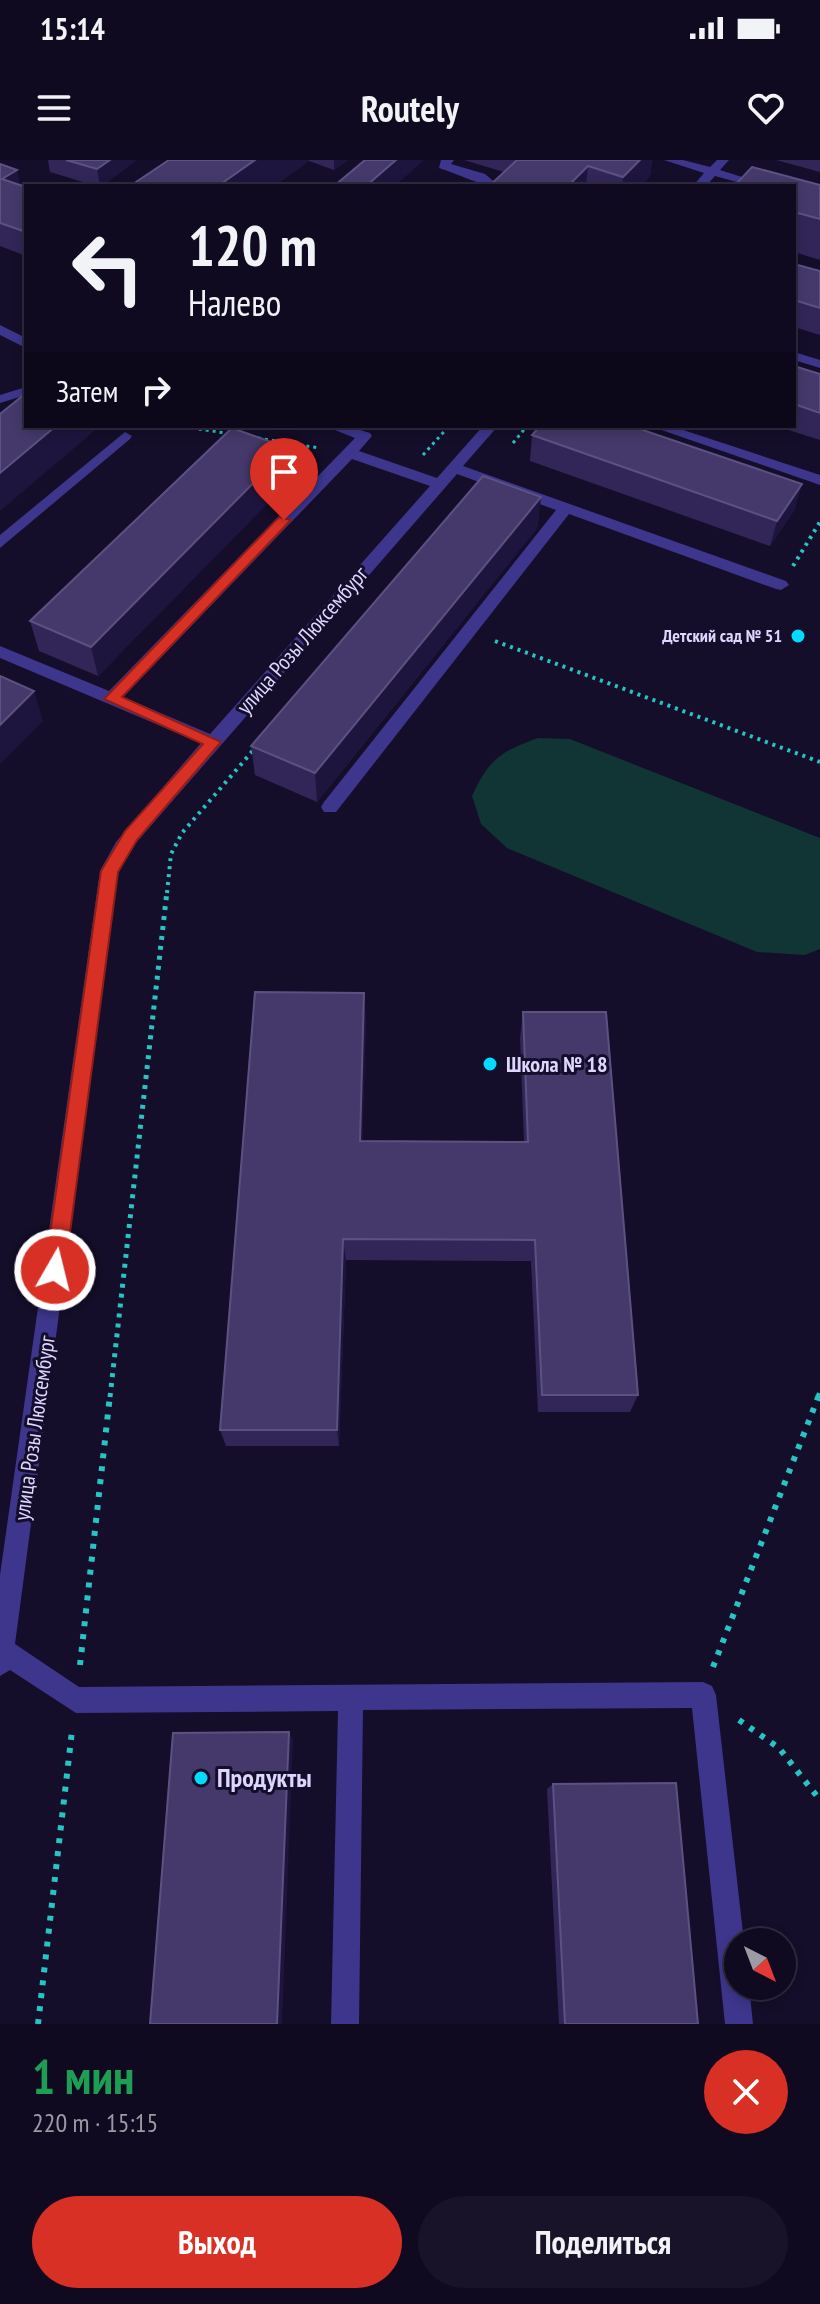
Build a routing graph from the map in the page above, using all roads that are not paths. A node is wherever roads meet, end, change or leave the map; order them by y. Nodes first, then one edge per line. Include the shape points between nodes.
1 (448, 160) edge
2 (670, 160) edge
3 (723, 160) edge
4 (712, 172) junction
5 (490, 184) edge
6 (701, 184) edge
7 (757, 184) edge
8 (0, 329) edge
9 (24, 343) edge
10 (796, 357) edge
11 (820, 364) edge
12 (24, 392) edge
13 (0, 399) edge
14 (339, 428) edge
15 (489, 428) edge
16 (663, 428) edge
17 (125, 436) dead end
18 (349, 453) junction
19 (454, 468) junction
20 (820, 480) edge
21 (440, 484) junction
22 (565, 509) junction
23 (0, 543) edge
24 (781, 585) road end
25 (2, 656) edge
26 (112, 699) junction
27 (214, 742) junction
28 (330, 807) dead end
29 (1, 1657) edge
30 (351, 1697) junction
31 (345, 2024) edge
32 (739, 2024) edge

1 - 5 street via 443,165
2 - 4 street
3 - 4 street
4 - 6 street
4 - 7 street
8 - 9 street
10 - 11 street
12 - 13 street
14 - 18 street via 365,436
15 - 19 street, улица Розы Люксембург
16 - 20 street
17 - 23 street
18 - 21 street
18 - 26 street
19 - 21 street, улица Розы Люксембург
19 - 22 street
21 - 27 street, улица Розы Люксембург
22 - 24 street
22 - 28 street
25 - 26 street
26 - 27 street
27 - 29 street, улица Розы Люксембург via 131,835 109,871
29 - 30 street via 76,1700
30 - 31 street
30 - 32 street via 703,1695

